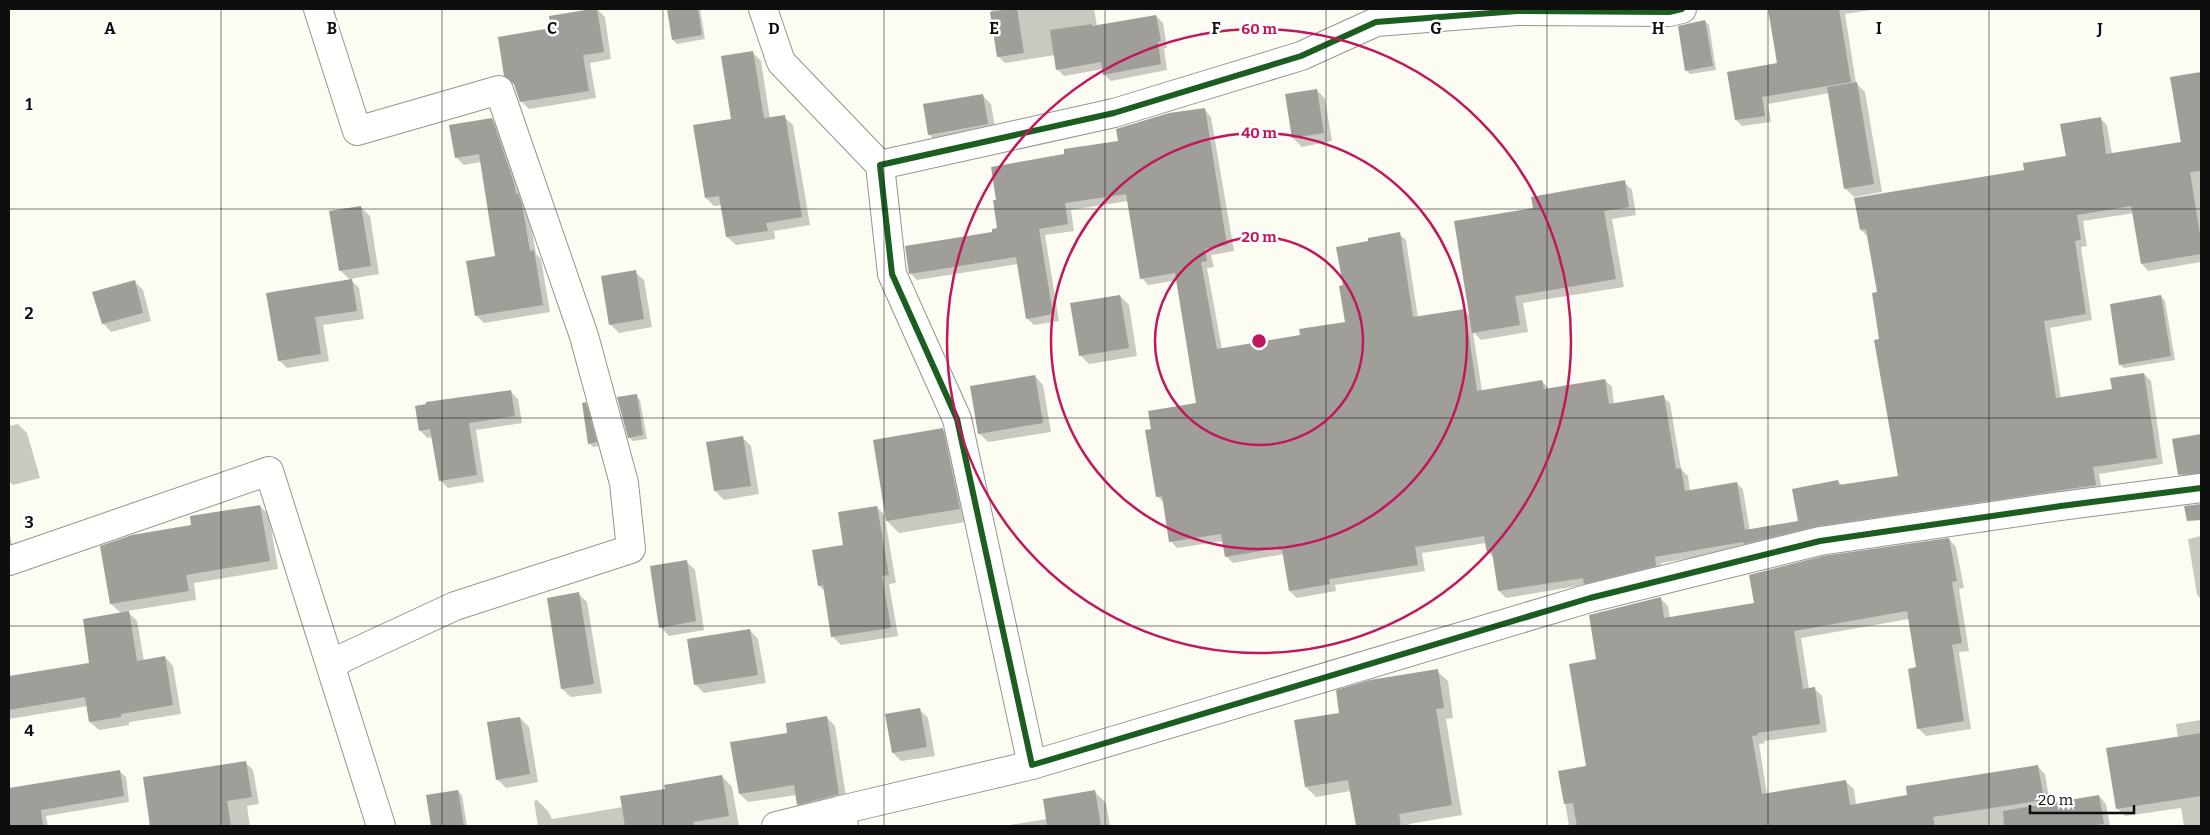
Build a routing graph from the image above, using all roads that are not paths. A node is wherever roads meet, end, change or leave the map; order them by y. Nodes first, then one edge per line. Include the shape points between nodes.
1 (318, 9) edge
2 (763, 9) edge
3 (1682, 9) edge
4 (1375, 15) edge
5 (880, 165) junction
6 (2201, 488) edge
7 (9, 561) edge
8 (331, 666) junction
9 (1032, 765) junction
10 (842, 818) edge
11 (381, 826) edge
12 (776, 826) edge

1 - 8 street via 357,131 499,90 584,336 624,483 631,549 455,606 345,656
2 - 5 street via 780,62
3 - 4 street via 1669,12
4 - 5 street via 1301,56 1114,113
5 - 9 street via 892,274 957,419
6 - 9 street via 1820,541 1590,598
7 - 8 street via 269,471
8 - 11 street
9 - 10 street
10 - 12 street

